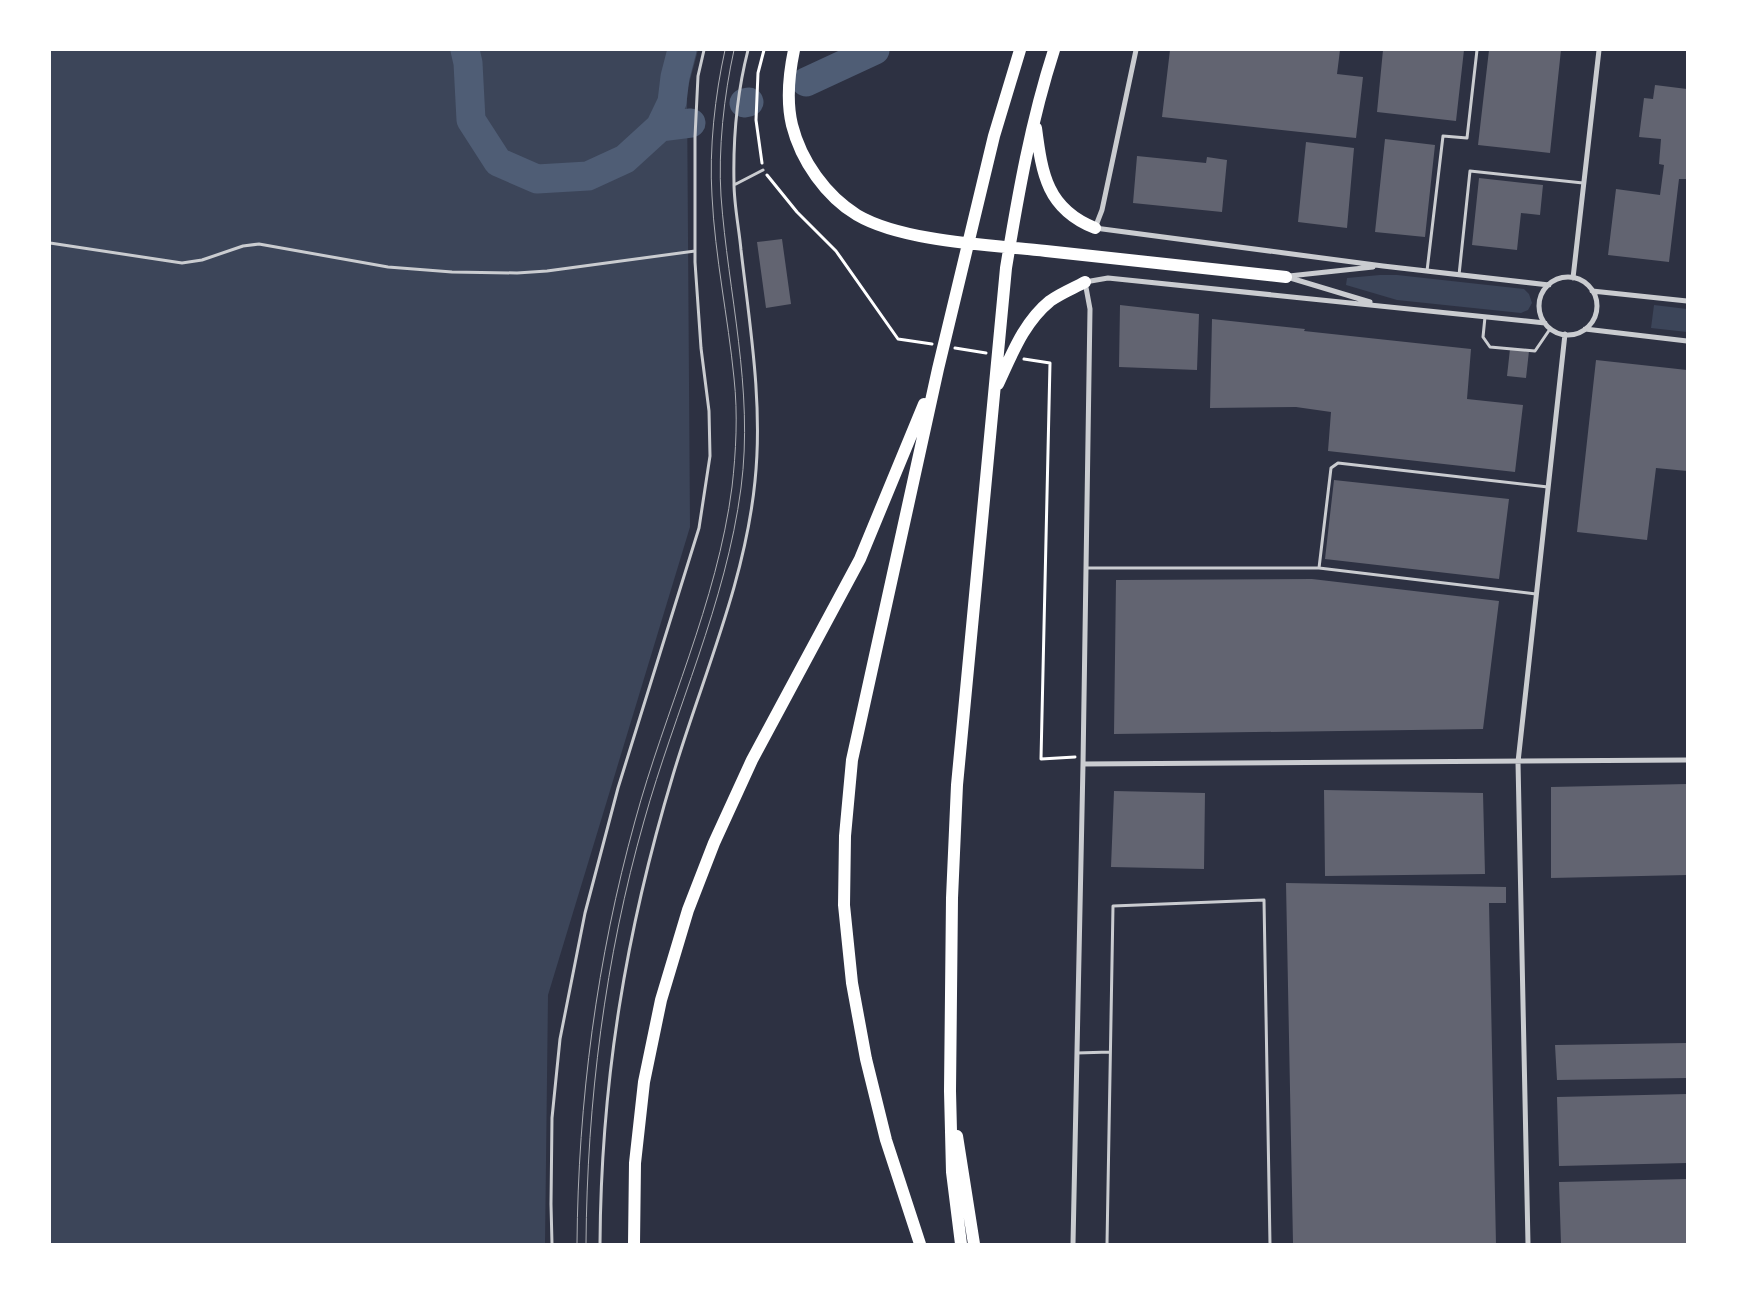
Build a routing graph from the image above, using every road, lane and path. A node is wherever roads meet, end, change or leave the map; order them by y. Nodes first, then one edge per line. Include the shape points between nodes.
1 (704, 50) edge
2 (748, 50) edge
3 (764, 50) edge
4 (794, 50) edge
5 (1020, 50) edge
6 (1054, 50) edge
7 (1136, 50) edge
8 (1477, 50) edge
9 (1599, 50) edge
10 (1035, 117) junction
11 (763, 170) junction
12 (1584, 183) junction
13 (734, 185) junction
14 (1096, 228) junction
15 (50, 243) edge
16 (694, 251) junction
17 (1383, 266) junction
18 (1427, 271) junction
19 (1460, 275) junction
20 (1286, 277) junction
21 (1573, 278) junction
22 (1085, 282) junction
23 (1549, 285) junction
24 (1592, 291) junction
25 (1687, 301) edge
26 (1380, 305) junction
27 (1485, 317) junction
28 (1545, 323) junction
29 (1550, 329) junction
30 (1585, 329) junction
31 (1565, 334) junction
32 (1687, 340) edge
33 (936, 345) dead end
34 (946, 346) dead end
35 (993, 354) dead end
36 (1022, 358) dead end
37 (938, 369) junction
38 (994, 393) junction
39 (1548, 487) junction
40 (1086, 568) junction
41 (1319, 568) junction
42 (1536, 594) junction
43 (1083, 756) junction
44 (1687, 760) edge
45 (1518, 762) junction
46 (1083, 764) junction
47 (1110, 1052) junction
48 (1077, 1053) junction
49 (950, 1092) junction
50 (552, 1244) edge
51 (600, 1244) edge
52 (634, 1244) edge
53 (920, 1244) edge
54 (961, 1244) edge
55 (974, 1244) edge
56 (1073, 1244) edge
57 (1107, 1244) edge
58 (1270, 1244) edge
59 (1528, 1244) edge

1 - 16 lane via 698,76
2 - 13 lane via 736,113
3 - 11 path via 758,73 756,120
4 - 20 highway via 789,103 792,125 801,150 823,185 862,217 885,227 991,245
5 - 37 highway via 994,136
6 - 10 highway
7 - 14 street
8 - 18 lane via 1468,138 1443,136
9 - 12 street
10 - 14 highway via 1040,162 1048,186 1058,203 1080,222
10 - 38 highway via 1006,268
11 - 13 lane
11 - 33 path via 796,212 836,251 898,339
12 - 19 lane via 1470,171
12 - 21 street
13 - 51 lane via 755,362 758,410 756,480 744,552 674,773 646,871 626,961 608,1092
14 - 17 street
15 - 16 lane via 182,262 202,260 259,244 388,267 517,273
16 - 50 lane via 709,411 710,456 705,496 699,528 618,788 585,913 559,1049 552,1118
17 - 18 street
17 - 20 street
18 - 19 street
19 - 23 street
20 - 26 street
21 - 23 street via 1564,277
21 - 24 street via 1585,283
22 - 26 street via 1108,278
22 - 38 highway via 1050,301 1022,332
22 - 40 street via 1090,309
23 - 28 street via 1543,291 1540,307
24 - 25 street
24 - 30 street via 1597,307
26 - 27 street
27 - 28 street
27 - 29 lane via 1483,337 1490,347 1535,351
28 - 29 street
29 - 31 street
30 - 31 street
30 - 32 street
31 - 39 street
34 - 35 path
36 - 43 path via 1050,363 1041,759
37 - 52 highway via 860,559 752,760 688,910 662,1000 644,1082 635,1163
37 - 53 highway via 852,760 844,836 844,905 852,983 866,1059 886,1140
38 - 49 highway via 956,785
39 - 41 lane via 1338,463 1330,468
39 - 42 street
40 - 41 lane
40 - 43 street
41 - 42 lane
42 - 45 street
43 - 46 street
44 - 45 street
45 - 46 street
45 - 59 street
46 - 48 street
47 - 48 lane
47 - 57 lane
47 - 58 lane via 1113,906 1264,900
48 - 56 street
49 - 54 highway via 952,1172
49 - 55 highway

